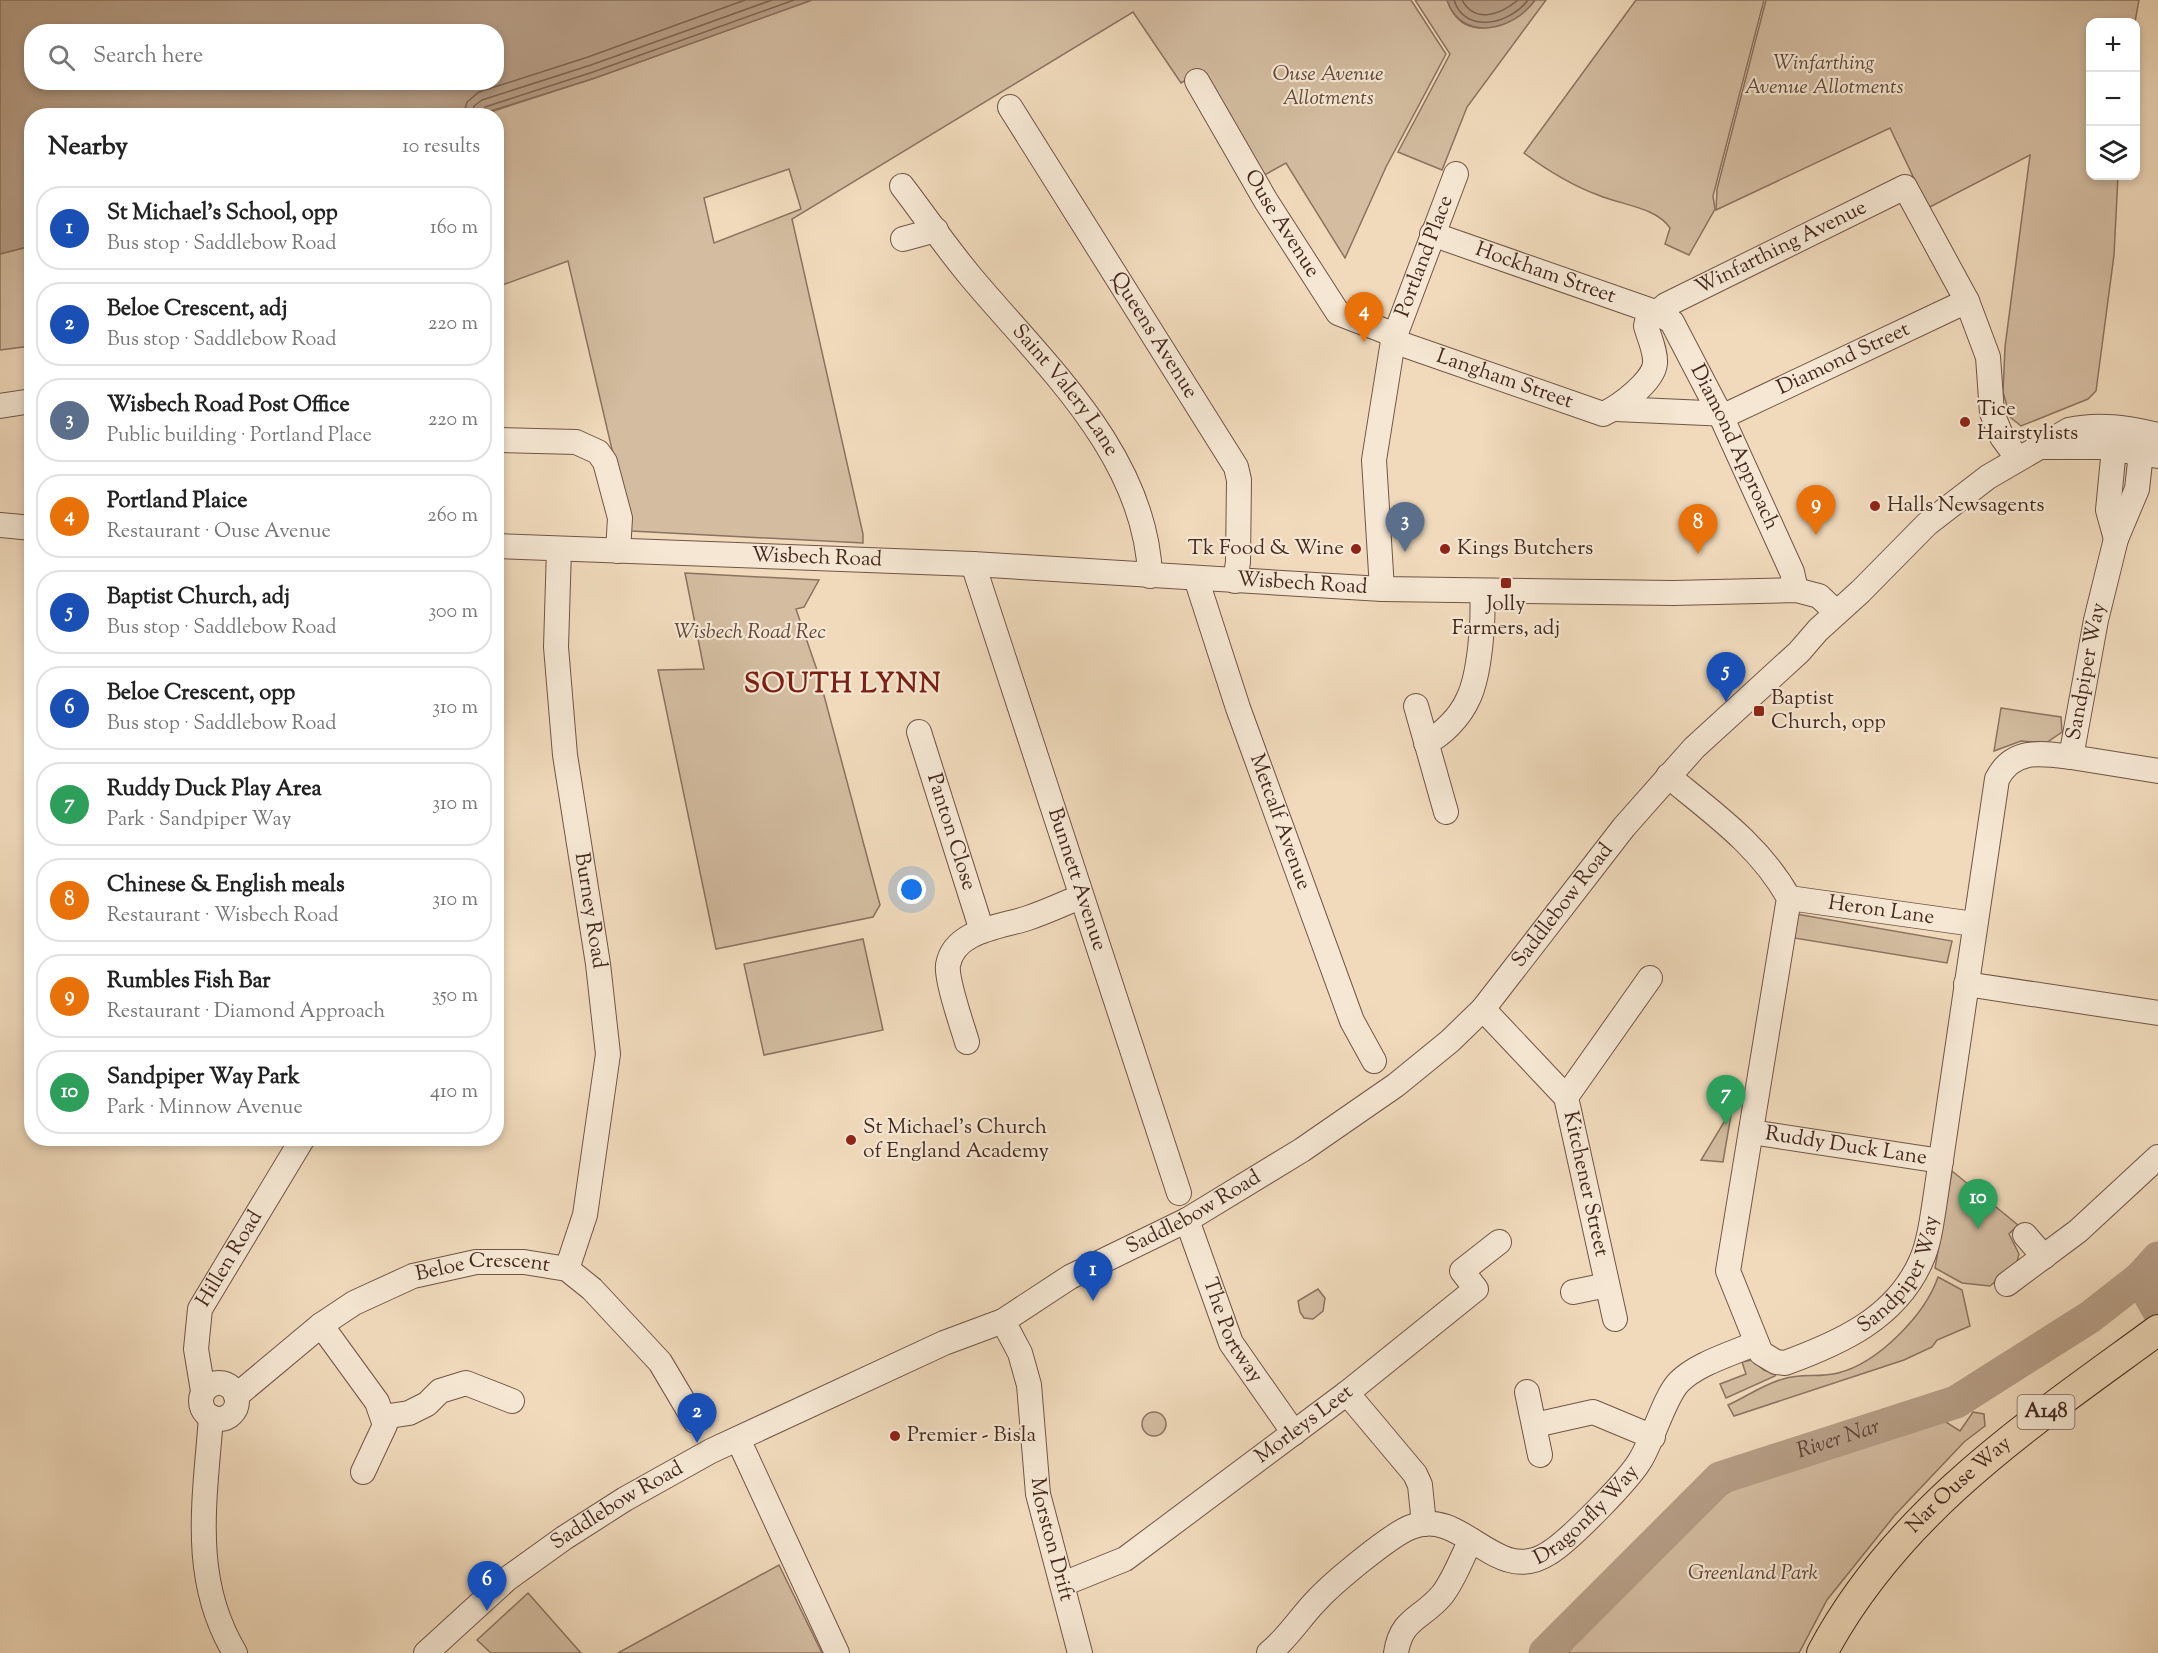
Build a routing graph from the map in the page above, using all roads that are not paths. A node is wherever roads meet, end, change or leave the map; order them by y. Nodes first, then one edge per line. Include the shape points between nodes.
1 (1197, 81) dead end
2 (1010, 107) dead end
3 (1456, 174) dead end
4 (902, 186) dead end
5 (936, 230) junction
6 (1432, 234) junction
7 (903, 239) dead end
8 (1967, 301) junction
9 (1658, 312) junction
10 (1394, 338) junction
11 (24, 402) edge
12 (0, 406) edge
13 (1616, 409) junction
14 (1721, 416) junction
15 (2158, 435) edge
16 (504, 440) edge
17 (2041, 447) junction
18 (2114, 448) junction
19 (2150, 454) edge
20 (2018, 459) junction
21 (0, 525) edge
22 (24, 527) edge
23 (2116, 539) junction
24 (504, 546) edge
25 (559, 549) junction
26 (618, 551) junction
27 (973, 564) junction
28 (1150, 576) junction
29 (1196, 578) junction
30 (1235, 581) junction
31 (1382, 589) junction
32 (1796, 590) junction
33 (1482, 592) junction
34 (1836, 612) junction
35 (1416, 706) dead end
36 (919, 732) dead end
37 (1426, 743) junction
38 (2071, 757) junction
39 (2158, 771) edge
40 (1668, 776) junction
41 (1446, 812) dead end
42 (1080, 897) junction
43 (1789, 898) junction
44 (1974, 924) junction
45 (982, 931) junction
46 (1650, 978) dead end
47 (1966, 984) junction
48 (1483, 1009) junction
49 (2158, 1013) edge
50 (967, 1042) dead end
51 (1374, 1061) dead end
52 (1566, 1097) junction
53 (1751, 1132) junction
54 (298, 1146) edge
55 (2158, 1156) edge
56 (1941, 1161) junction
57 (1179, 1193) dead end
58 (1187, 1220) junction
59 (2025, 1235) dead end
60 (1499, 1242) dead end
61 (2044, 1257) junction
62 (567, 1269) junction
63 (2007, 1284) dead end
64 (1607, 1285) junction
65 (1573, 1292) dead end
66 (1615, 1319) dead end
67 (1003, 1321) junction
68 (321, 1325) junction
69 (2158, 1330) edge
70 (1756, 1343) junction
71 (203, 1391) junction
72 (1527, 1392) dead end
73 (1347, 1393) junction
74 (236, 1396) junction
75 (512, 1401) dead end
76 (211, 1417) junction
77 (382, 1417) junction
78 (696, 1421) dead end
79 (1535, 1425) junction
80 (1294, 1433) junction
81 (1653, 1437) junction
82 (738, 1439) junction
83 (1540, 1455) dead end
84 (363, 1472) dead end
85 (1424, 1524) junction
86 (1471, 1540) junction
87 (1063, 1584) junction
88 (235, 1653) edge
89 (426, 1653) edge
90 (837, 1653) edge
91 (1080, 1653) edge
92 (1269, 1653) edge
93 (1396, 1653) edge
94 (1822, 1653) edge

1 - 10 street, Ouse Avenue via 1266,201 1338,314
2 - 30 street, Queens Avenue via 1236,466 1239,480
3 - 6 street, Portland Place
4 - 5 street, Saint Valery Lane
5 - 7 street
5 - 28 street, Saint Valery Lane via 969,275 1081,404 1104,438 1144,526
6 - 9 street, Hockham Street
6 - 10 street, Portland Place
8 - 9 street, Winfarthing Avenue via 1905,187
8 - 14 street, Diamond Street
8 - 20 street via 1988,357 1992,413 2002,437
9 - 13 street via 1646,326 1656,360 1653,374
9 - 14 street, Diamond Approach via 1672,322
10 - 13 street, Langham Street via 1593,411 1603,414
10 - 31 street, Portland Place via 1374,460
11 - 12 street
13 - 14 street, Langham Street
14 - 32 street, Diamond Approach via 1792,572
15 - 17 street via 2085,426 2069,430
16 - 26 street via 576,442 598,452 605,462 620,518
17 - 18 street
17 - 20 street
18 - 19 street
18 - 23 street, Sandpiper Way via 2108,510
19 - 23 street, Sandpiper Way
20 - 34 street via 1927,524
21 - 22 street
23 - 38 street, Sandpiper Way via 2094,627
24 - 25 street, Wisbech Road
25 - 26 street, Wisbech Road
25 - 62 street, Burney Road via 556,647 565,755 609,1054 585,1215
26 - 27 street, Wisbech Road
27 - 28 street, Wisbech Road
27 - 42 street, Bunnett Avenue
28 - 29 street, Wisbech Road
29 - 30 street, Wisbech Road
29 - 51 street, Metcalf Avenue via 1238,708 1348,1010
30 - 31 street, Wisbech Road
31 - 33 street, Wisbech Road
32 - 33 street, Wisbech Road
32 - 34 street, Wisbech Road via 1819,596
33 - 37 street via 1473,688 1467,702 1440,735
34 - 40 street, Saddlebow Road
35 - 37 street
36 - 45 street, Panton Close
37 - 41 street
38 - 39 street
38 - 44 street, Sandpiper Way via 2040,753 2019,756 2003,768 1997,779
40 - 43 street via 1754,849
40 - 48 street, Saddlebow Road
42 - 45 street via 1029,918
42 - 57 street, Bunnett Avenue
43 - 44 street, Heron Lane
43 - 53 street, Sandpiper Way
44 - 47 street, Sandpiper Way
45 - 50 street via 965,939 952,954 948,967
46 - 52 street
47 - 49 street
47 - 56 street, Sandpiper Way
48 - 52 street, Kitchener Street
48 - 58 street, Saddlebow Road via 1396,1085 1302,1150
52 - 64 street, Kitchener Street
53 - 56 street, Ruddy Duck Lane
53 - 70 street, Sandpiper Way via 1728,1271
54 - 71 street, Hillen Road via 200,1309 196,1349
55 - 61 street via 2102,1210
56 - 70 street, Sandpiper Way via 1928,1243 1921,1262 1887,1307 1848,1338 1785,1363 1768,1358
58 - 67 street, Saddlebow Road via 1070,1277
58 - 80 street, The Portway via 1231,1343
59 - 61 street
60 - 73 street, Morleys Leet via 1462,1271 1476,1289
61 - 63 street
62 - 68 street, Beloe Crescent via 524,1262 476,1262 414,1276 354,1303
62 - 78 street, Beloe Crescent via 608,1304 660,1362
64 - 65 street, Kitchener Street
64 - 66 street, Kitchener Street
67 - 82 street, Saddlebow Road via 944,1343
67 - 87 street, Morston Drift via 1020,1353 1029,1385 1038,1494
68 - 74 street, Beloe Crescent
68 - 77 street via 377,1402
69 - 94 main road, Nar Ouse Way / A148 via 2000,1446 1940,1500 1891,1552 1856,1597
70 - 81 street, Dragonfly Way via 1688,1374 1677,1384
71 - 74 street via 219,1383 230,1387
71 - 76 street, Hillen Road via 201,1403
72 - 79 street
73 - 80 street, Morleys Leet
73 - 85 street via 1415,1474
74 - 76 street via 233,1413 222,1419
75 - 77 street via 466,1383 440,1391 410,1413
76 - 88 street, Hillen Road via 203,1522 206,1581
77 - 84 street via 385,1425
79 - 81 street via 1593,1412
79 - 83 street
80 - 87 street, Morleys Leet via 1125,1558
81 - 86 street, Dragonfly Way via 1632,1474 1552,1552 1538,1560 1508,1562
82 - 89 street, Saddlebow Road via 625,1499 564,1538 507,1580
82 - 90 street
85 - 86 street, Dragonfly Way via 1440,1525
85 - 92 street via 1400,1533 1332,1585
86 - 93 street via 1442,1595 1409,1622 1399,1636
87 - 91 street, Morston Drift

